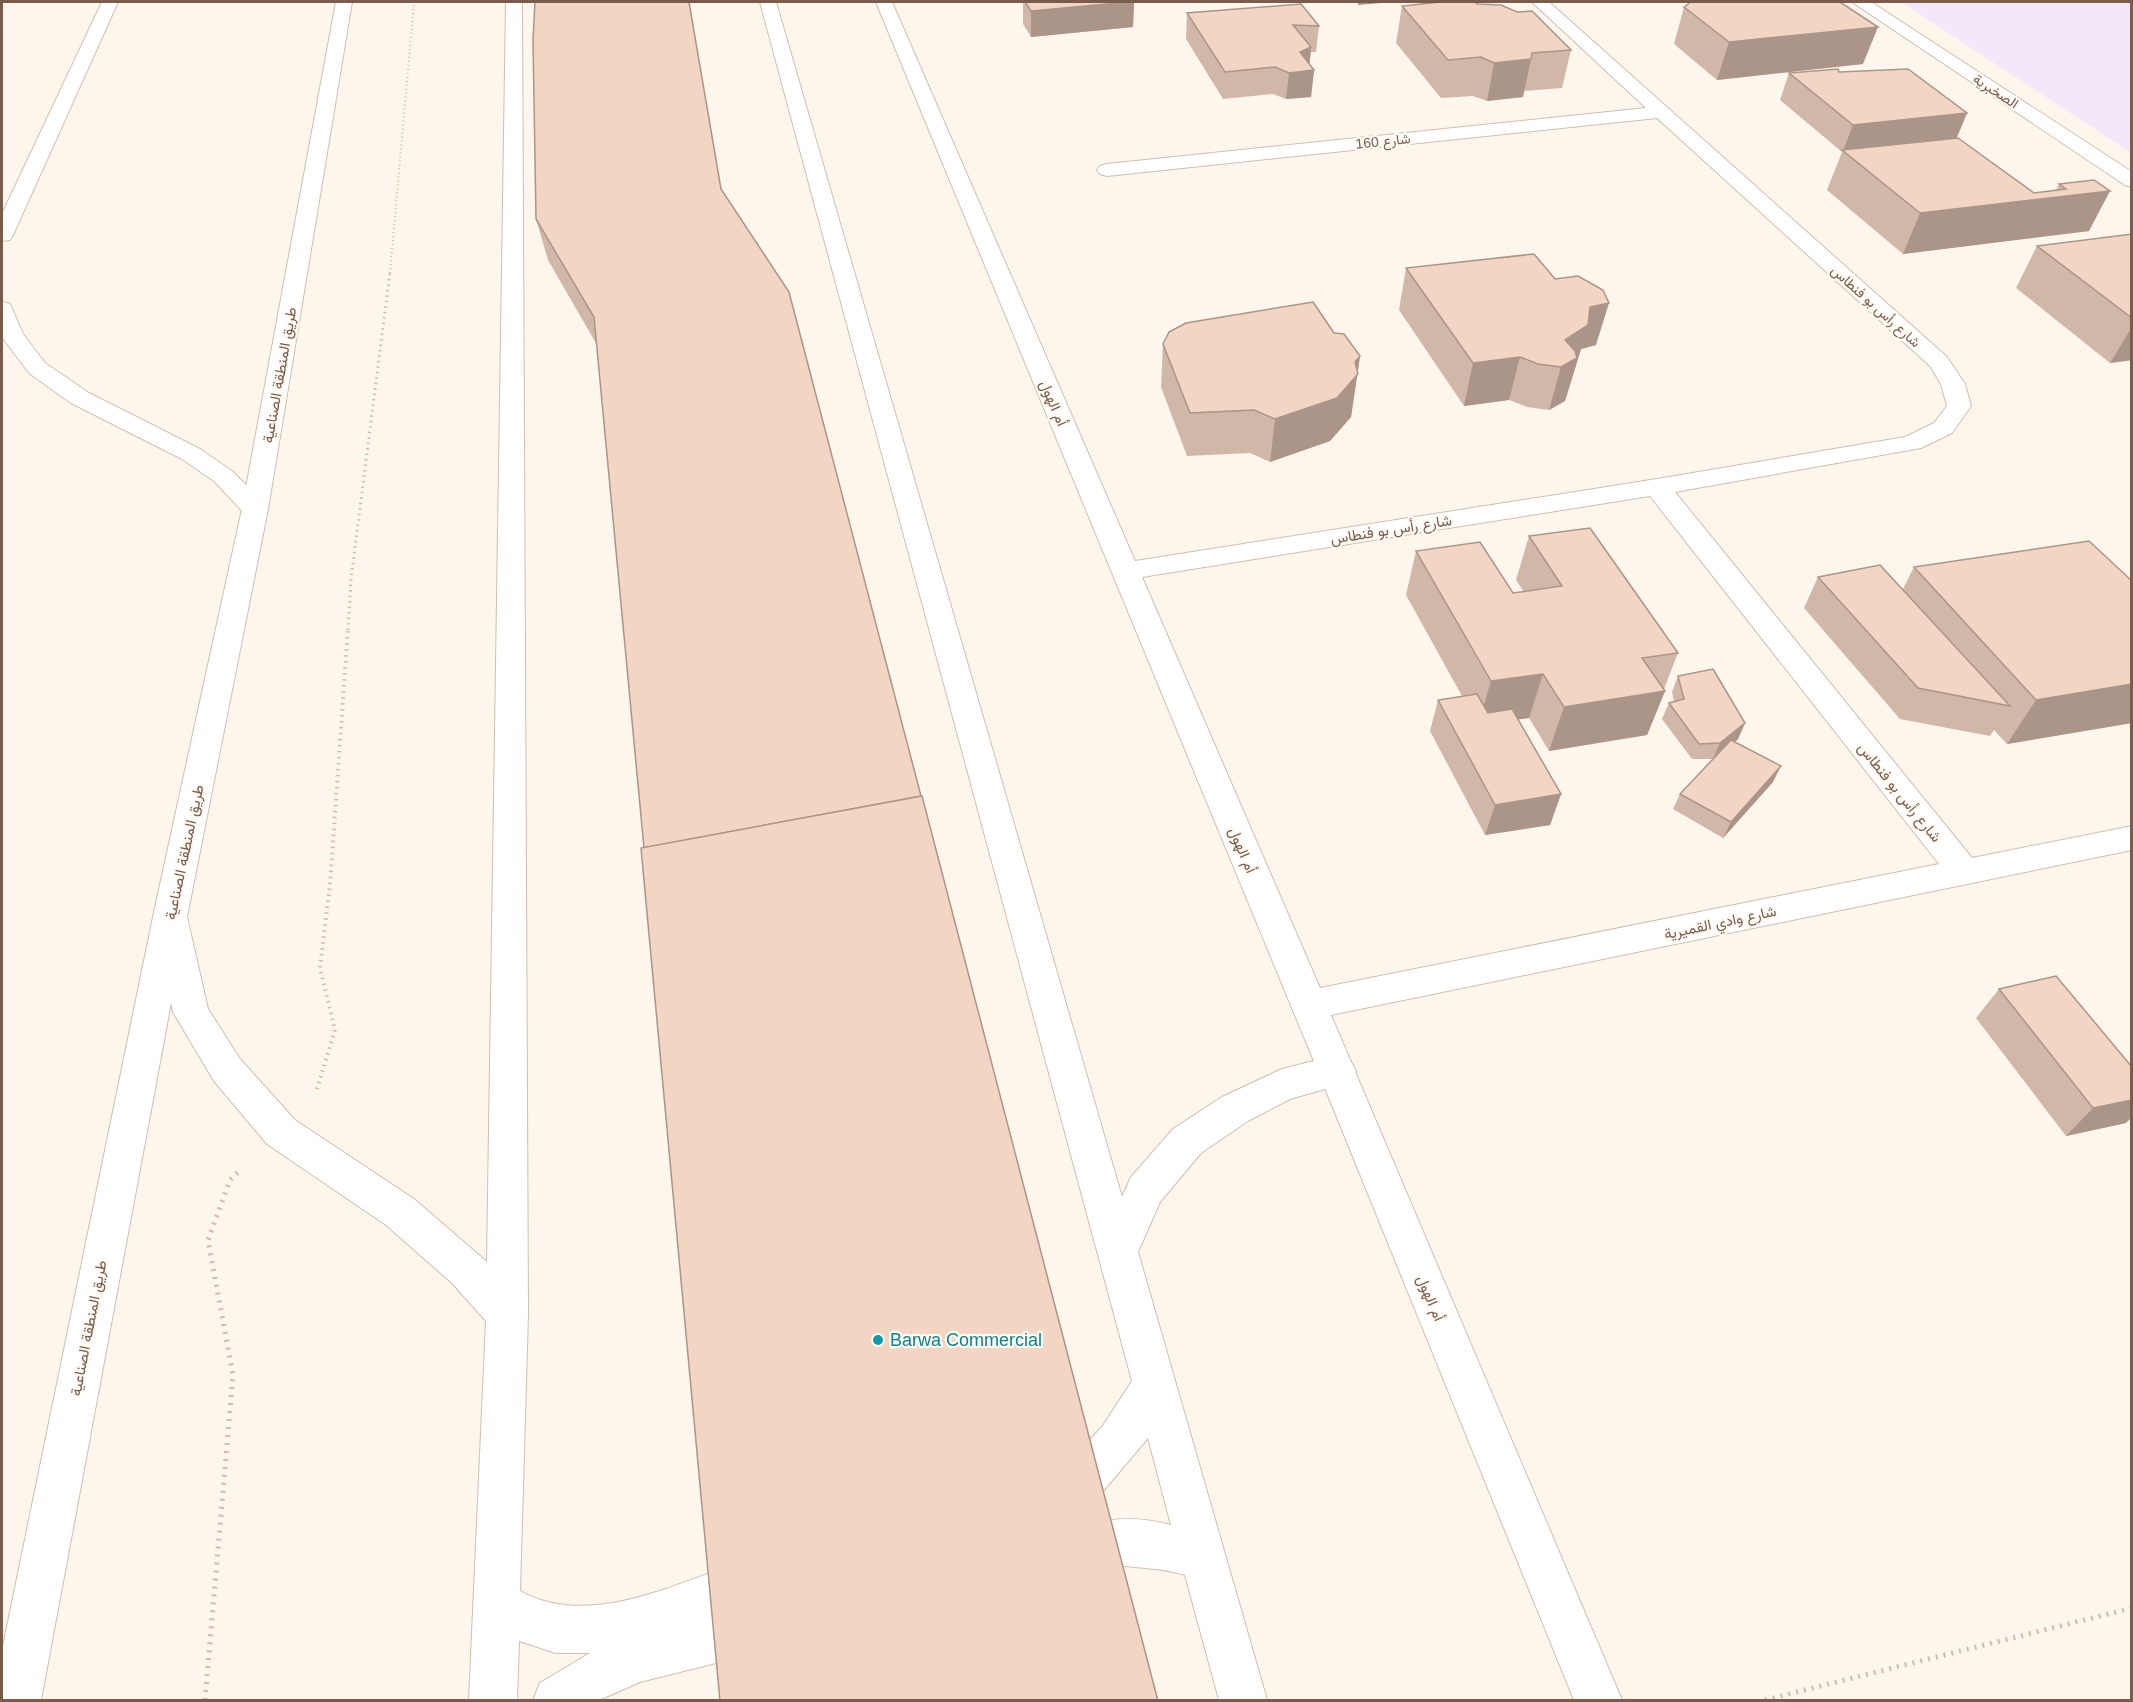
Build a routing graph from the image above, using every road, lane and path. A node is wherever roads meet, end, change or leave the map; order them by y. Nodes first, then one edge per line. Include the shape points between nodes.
1 (110, 2) edge
2 (344, 2) edge
3 (414, 2) edge
4 (514, 2) edge
5 (768, 2) edge
6 (884, 2) edge
7 (1540, 2) edge
8 (1860, 2) edge
9 (1660, 112) junction
10 (1107, 170) dead end
11 (2132, 181) edge
12 (2, 235) edge
13 (2, 309) edge
14 (1657, 487) junction
15 (255, 509) junction
16 (1125, 571) junction
17 (2132, 838) edge
18 (1964, 872) junction
19 (170, 917) junction
20 (1308, 1005) junction
21 (1337, 1071) junction
22 (281, 1132) junction
23 (1118, 1252) junction
24 (507, 1314) junction
25 (1154, 1383) junction
26 (1088, 1474) edge
27 (1107, 1542) edge
28 (1202, 1558) junction
29 (497, 1604) junction
30 (2132, 1608) edge
31 (16, 1701) edge
32 (205, 1701) edge
33 (493, 1701) edge
34 (556, 1701) edge
35 (1243, 1701) edge
36 (1598, 1701) edge
37 (1764, 1701) edge

1 - 12 street
2 - 15 street, طريق المنطقة الصناعية
3 - 22 path via 389,281 351,579 330,885 320,968 335,1030 320,1085
4 - 24 street
5 - 23 street
6 - 16 street, أم الهول
7 - 9 street, شارع رأس بو فنطاس
8 - 11 street, الصخبرية
9 - 10 street, شارع 160
9 - 14 street, شارع رأس بو فنطاس via 1939,362 1953,384 1959,406 1943,428 1912,443
13 - 15 street via 12,335 37,368 80,398 191,454 224,476
14 - 16 street, شارع رأس بو فنطاس
14 - 18 street, شارع رأس بو فنطاس
15 - 19 street, طريق المنطقة الصناعية
16 - 20 street, أم الهول
17 - 18 street, شارع وادي القميرية
18 - 20 street, شارع وادي القميرية
19 - 22 street via 191,1012 227,1070
19 - 31 street, طريق المنطقة الصناعية
20 - 21 street, أم الهول
21 - 23 street via 1282,1085 1186,1141 1145,1190
21 - 36 street, أم الهول
22 - 24 street via 400,1212 466,1269
22 - 32 path via 230,1180 208,1240 232,1375
23 - 25 street
24 - 29 street
25 - 26 street via 1127,1432
25 - 28 street
27 - 28 street via 1156,1544
28 - 35 street
29 - 33 street
29 - 34 street via 524,1620 556,1629 590,1630 627,1622 729,1613 573,1687
30 - 37 path

